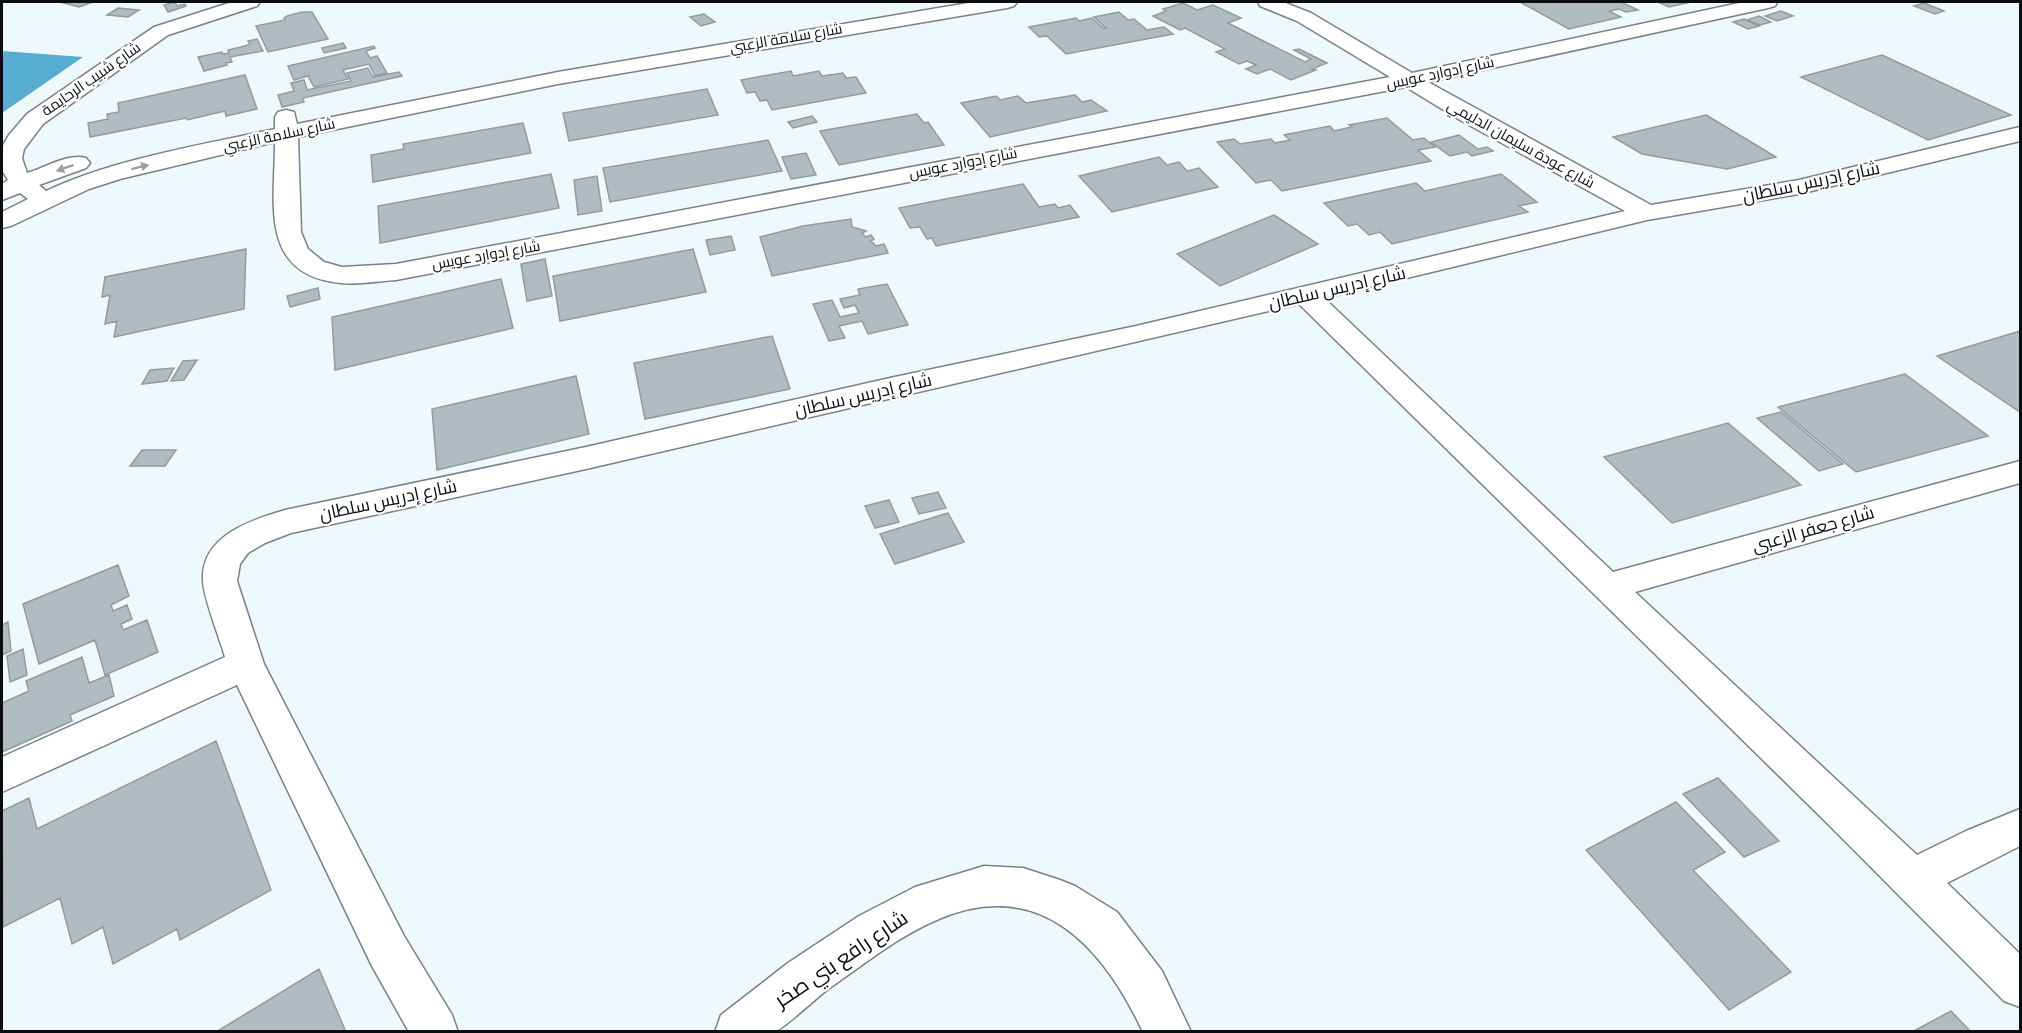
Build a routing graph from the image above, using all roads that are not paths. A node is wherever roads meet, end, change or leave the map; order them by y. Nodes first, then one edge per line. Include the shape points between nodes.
1 (250, 2) edge
2 (1007, 2) edge
3 (1267, 2) edge
4 (1768, 2) edge
5 (1300, 9) edge
6 (1408, 80) junction
7 (287, 125) junction
8 (2020, 134) edge
9 (10, 189) edge
10 (45, 199) junction
11 (1647, 213) junction
12 (2, 221) edge
13 (1305, 295) junction
14 (2020, 472) edge
15 (1605, 587) junction
16 (246, 664) junction
17 (2, 775) edge
18 (2020, 827) edge
19 (1914, 879) junction
20 (2020, 985) edge
21 (435, 1032) edge
22 (738, 1032) edge
23 (1168, 1032) edge

1 - 9 street, شارع شبيب الرحايمة via 161,31 35,119 8,149
2 - 7 street, شارع سلامة الزعبي
3 - 5 street, شارع عودة سليمان الدليمي
4 - 6 street, شارع إدوارد عويس
5 - 6 street, شارع عودة سليمان الدليمي
6 - 7 street, شارع إدوارد عويس via 621,231 363,275 341,275 315,268 296,253 288,232
6 - 11 street, شارع عودة سليمان الدليمي
7 -> 9 street, شارع سلامة الزعبي via 120,152
10 -> 7 street, شارع سلامة الزعبي via 112,174
8 - 11 street, شارع إدريس سلطان via 1799,187
9 - 10 street
10 - 12 street, شارع سلامة الزعبي
11 - 13 street, شارع إدريس سلطان
13 - 15 street
13 - 16 street, شارع إدريس سلطان via 285,522 236,544 224,561 220,581
14 - 15 street, شارع جعفر الزعبي
15 - 19 street
16 - 17 street
16 - 21 street, شارع إدريس سلطان via 388,951
18 - 19 street
19 - 20 street
22 - 23 street, شارع رافع بني صخر via 804,979 874,931 930,901 984,886 1023,888 1060,900 1101,927 1146,987

